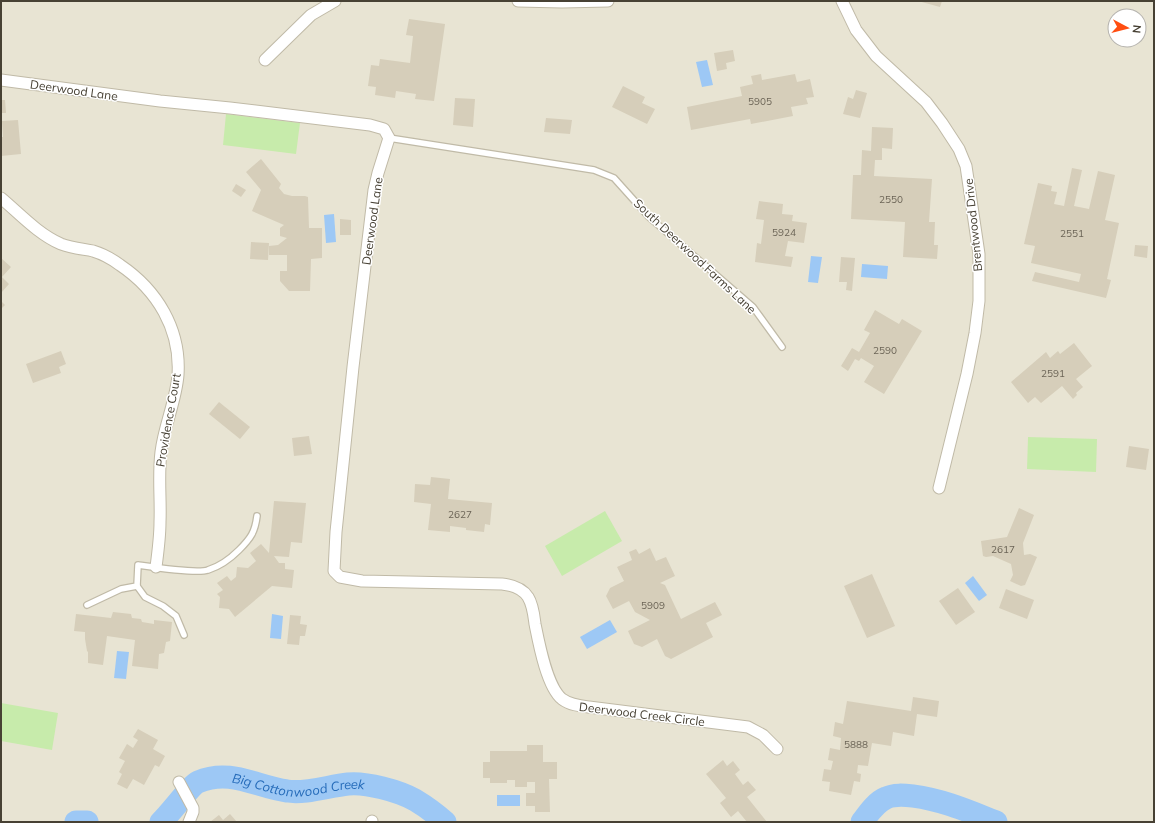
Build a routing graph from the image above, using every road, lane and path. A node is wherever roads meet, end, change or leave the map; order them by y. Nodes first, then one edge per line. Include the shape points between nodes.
1 (335, 1) edge
2 (518, 1) edge
3 (608, 1) edge
4 (842, 1) edge
5 (265, 60) dead end
6 (1, 80) edge
7 (389, 138) junction
8 (1, 198) edge
9 (782, 347) dead end
10 (939, 488) dead end
11 (256, 516) dead end
12 (156, 567) junction
13 (340, 577) joint
14 (137, 586) junction
15 (87, 605) dead end
16 (184, 635) dead end
17 (777, 749) dead end
18 (179, 782) dead end
19 (189, 822) edge

1 - 5 street via 311,15
2 - 3 street
4 - 10 street, Brentwood Drive via 856,30 876,56 926,102 942,123 959,148 966,166 979,254 979,301 967,374
6 - 7 street, Deerwood Lane via 370,125 384,129
7 - 9 lane, South Deerwood Farms Lane via 594,170 614,178 649,217 753,307
7 - 13 street, Deerwood Lane via 374,190 353,367 336,532 334,571
8 - 12 street, Providence Court via 52,240 111,258 121,265 146,287 162,306 171,326 177,348 178,375 161,452
11 - 12 lane via 255,528 246,543 226,562 207,571
12 - 14 lane via 138,565
13 - 17 street, Deerwood Creek Circle via 362,581 502,584 516,587 528,597 532,605 538,641 550,682 568,703 748,727 763,735
14 - 15 lane via 121,589
14 - 16 lane via 145,597 176,616
18 - 19 street via 193,808

